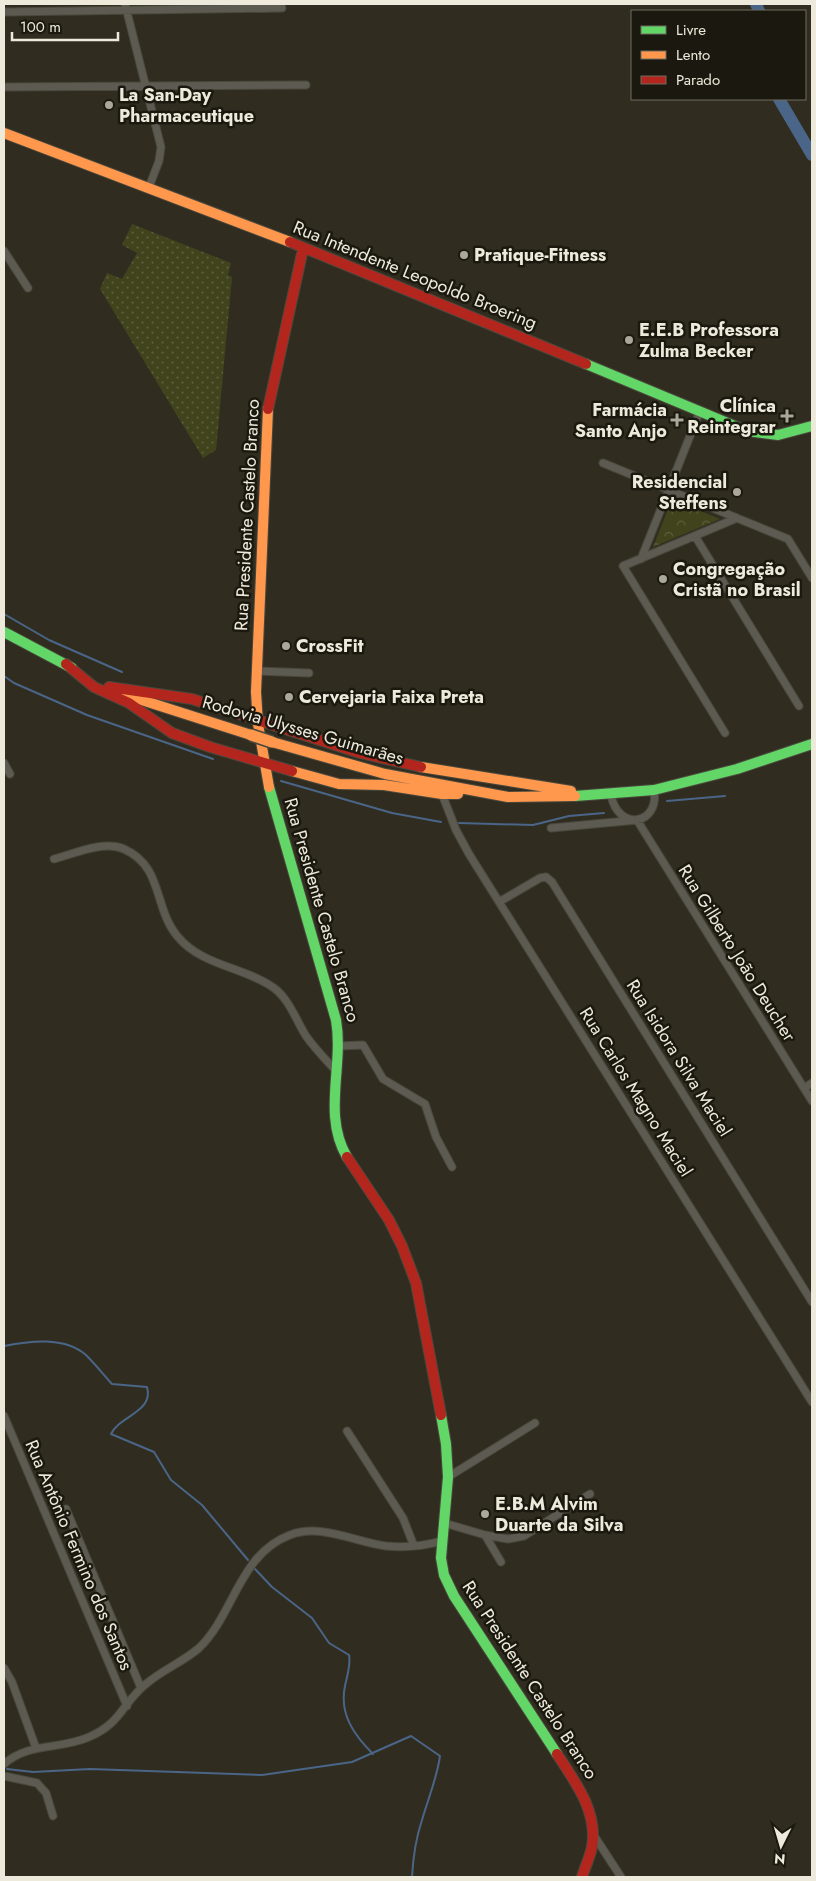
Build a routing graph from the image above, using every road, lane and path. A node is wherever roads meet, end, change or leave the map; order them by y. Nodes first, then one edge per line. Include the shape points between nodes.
1 (125, 7) edge
2 (282, 8) dead end
3 (4, 12) edge
4 (306, 84) dead end
5 (4, 87) edge
6 (145, 87) junction
7 (4, 133) edge
8 (149, 188) junction
9 (304, 248) junction
10 (4, 251) edge
11 (28, 288) dead end
12 (700, 411) junction
13 (812, 426) edge
14 (603, 463) dead end
15 (668, 490) junction
16 (737, 518) junction
17 (695, 536) junction
18 (641, 559) junction
19 (812, 578) edge
20 (4, 632) edge
21 (66, 664) junction
22 (257, 671) junction
23 (309, 673) dead end
24 (109, 687) junction
25 (799, 706) dead end
26 (258, 720) junction
27 (725, 733) dead end
28 (812, 744) edge
29 (264, 762) junction
30 (4, 763) edge
31 (10, 774) dead end
32 (654, 790) junction
33 (442, 794) junction
34 (606, 796) junction
35 (508, 797) junction
36 (637, 820) junction
37 (551, 828) dead end
38 (54, 860) dead end
39 (499, 902) junction
40 (339, 1046) junction
41 (338, 1073) junction
42 (812, 1083) edge
43 (804, 1088) junction
44 (812, 1101) edge
45 (452, 1167) dead end
46 (812, 1302) edge
47 (812, 1402) edge
48 (4, 1416) edge
49 (535, 1423) dead end
50 (347, 1431) dead end
51 (448, 1477) junction
52 (590, 1494) dead end
53 (66, 1509) dead end
54 (444, 1523) junction
55 (485, 1535) junction
56 (442, 1541) junction
57 (414, 1546) junction
58 (501, 1562) dead end
59 (4, 1668) edge
60 (141, 1688) junction
61 (128, 1706) junction
62 (36, 1748) junction
63 (4, 1763) edge
64 (4, 1776) edge
65 (53, 1816) dead end
66 (593, 1833) junction
67 (582, 1877) edge
68 (621, 1877) edge

1 - 2 street
1 - 3 street
1 - 6 street
4 - 6 street
5 - 6 street
6 - 8 street via 161,147
7 - 8 main road, Rua Intendente Leopoldo Broering
8 - 9 main road, Rua Intendente Leopoldo Broering
9 - 12 main road, Rua Intendente Leopoldo Broering
9 - 22 main road, Rua Presidente Castelo Branco via 267,415
10 - 11 street
12 - 13 main road, Rua Intendente Leopoldo Broering via 747,431 767,435 787,434
12 - 15 street
14 - 15 street
15 - 16 street
15 - 18 street
16 - 17 street
16 - 19 street via 788,539
17 - 18 street
17 - 25 street
18 - 27 street via 623,566
20 - 21 main road, Rodovia Ulysses Guimarães
21 - 24 main road, Rodovia Ulysses Guimarães
21 - 29 main road via 94,687 129,703 172,733
22 - 23 street
22 - 26 main road, Rua Presidente Castelo Branco
24 - 26 main road via 181,696
24 - 35 main road, Rodovia Ulysses Guimarães, bridge via 165,709 385,774
26 - 29 main road, Rua Presidente Castelo Branco
26 - 34 main road via 360,753 424,768
28 - 32 main road, Rodovia Ulysses Guimarães via 737,769
29 - 33 main road via 339,784 384,785
29 - 40 main road, Rua Presidente Castelo Branco via 288,857 334,1012
30 - 31 street
32 - 34 main road, Rodovia Ulysses Guimarães
32 - 36 street via 654,805 649,814
33 - 35 main road
33 - 39 street, Rua Carlos Magno Maciel via 456,830
34 - 35 main road, Rodovia Ulysses Guimarães
34 - 36 street via 622,817
36 - 37 street
36 - 43 street, Rua Gilberto João Deucher
38 - 41 street via 109,846 125,850 145,863 177,936 200,954 276,989 310,1043
39 - 46 street, Rua Isidora Silva Maciel via 542,877 548,877 552,882
39 - 47 street, Rua Carlos Magno Maciel
40 - 41 main road, Rua Presidente Castelo Branco
40 - 45 street via 363,1045 383,1079 425,1104 436,1137
41 - 51 main road, Rua Presidente Castelo Branco via 335,1118 338,1140 398,1234 416,1283 446,1444
42 - 43 street
43 - 44 street, Rua Gilberto João Deucher
48 - 61 street, Rua Antônio Fermino dos Santos
49 - 51 street
50 - 57 street via 403,1518
51 - 54 main road, Rua Presidente Castelo Branco
52 - 55 street via 524,1536 508,1540
53 - 60 street
54 - 55 street
54 - 56 main road, Rua Presidente Castelo Branco
55 - 58 street
56 - 57 street
56 - 66 main road, Rua Presidente Castelo Branco via 441,1563 450,1588 585,1800
57 - 60 street via 386,1546 322,1532 289,1535 268,1548 254,1563 200,1646
59 - 62 street
60 - 61 street
61 - 62 street via 104,1730 87,1738
62 - 63 street via 14,1755
64 - 65 street via 38,1783 46,1793
66 - 67 main road, Rua Presidente Castelo Branco via 590,1857
66 - 68 street

